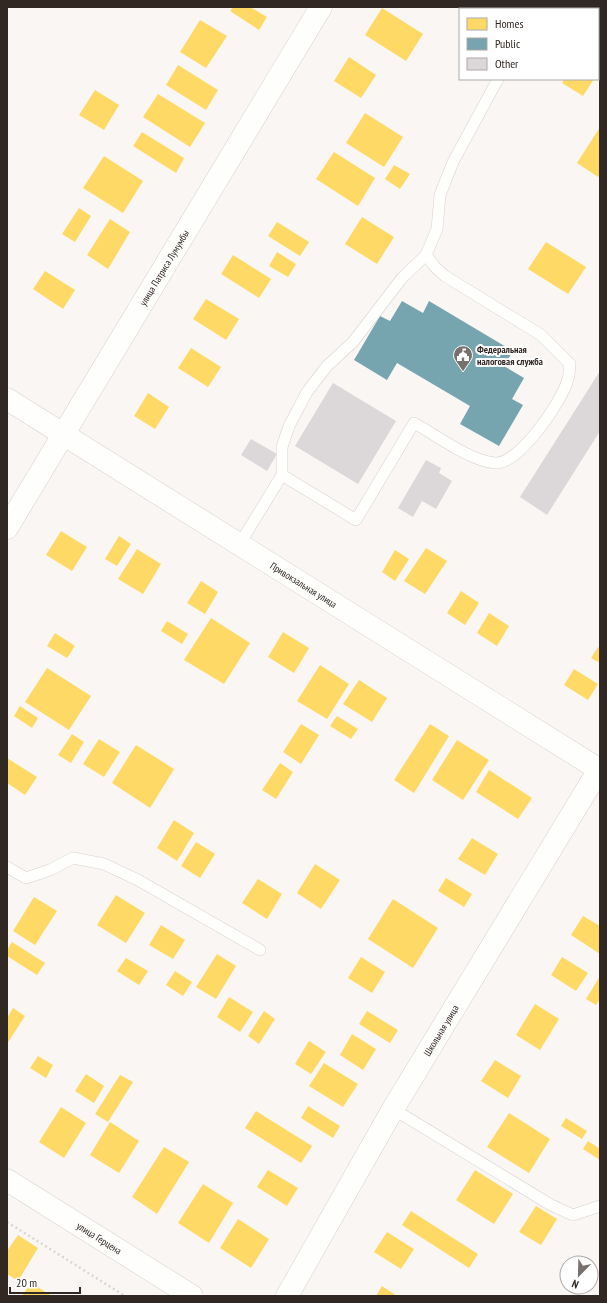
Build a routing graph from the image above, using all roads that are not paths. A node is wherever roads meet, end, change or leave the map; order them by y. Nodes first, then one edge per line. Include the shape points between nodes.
1 (321, 7) edge
2 (497, 80) edge
3 (426, 255) junction
4 (7, 399) edge
5 (63, 434) junction
6 (282, 475) junction
7 (7, 528) edge
8 (239, 545) junction
9 (600, 769) edge
10 (7, 867) edge
11 (260, 950) dead end
12 (392, 1109) junction
13 (7, 1180) edge
14 (600, 1206) edge
15 (192, 1296) edge
16 (287, 1296) edge

1 - 5 street, улица Патриса Лумумбы
2 - 3 lane via 453,162 440,195 436,229
3 - 6 lane via 402,278 353,342 327,366 307,392 289,426 282,447
3 - 6 lane via 446,276 541,335 570,364 568,378 554,408 538,432 515,454 497,464 483,461 414,423 356,520
4 - 5 street, Привокзальная улица
5 - 7 street, улица Патриса Лумумбы
5 - 8 street, Привокзальная улица
6 - 8 lane
8 - 9 street, Привокзальная улица
9 - 12 street, Школьная улица
10 - 11 lane via 26,878 50,870 73,858 104,864 138,880
12 - 14 lane via 551,1205 573,1215
12 - 16 street, Школьная улица
13 - 15 street, улица Герцена

